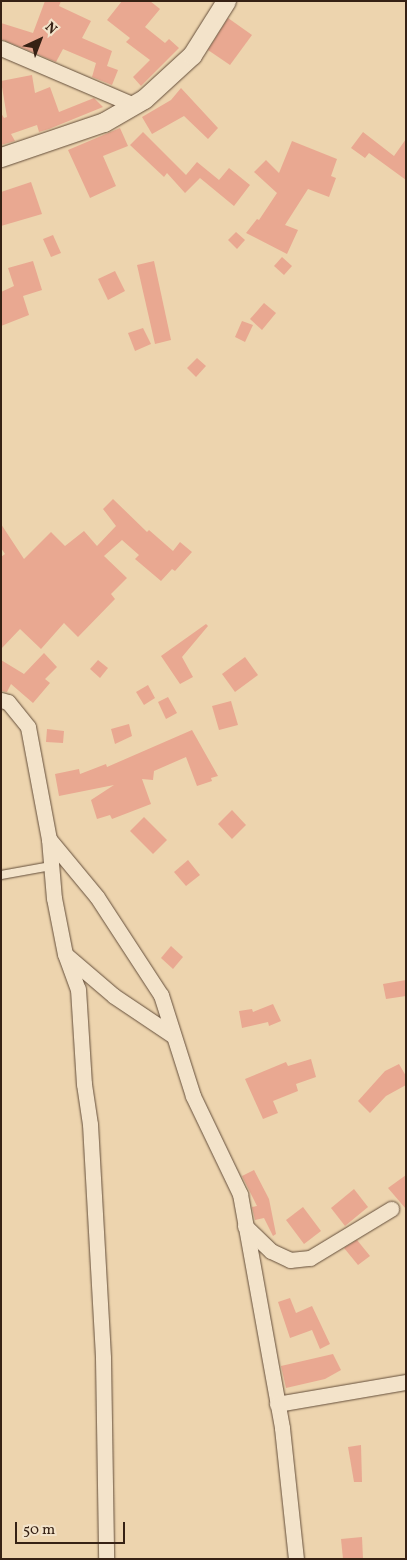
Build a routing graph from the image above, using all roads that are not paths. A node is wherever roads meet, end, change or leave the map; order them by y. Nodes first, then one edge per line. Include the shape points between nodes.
1 (226, 1) edge
2 (1, 48) edge
3 (134, 105) junction
4 (1, 157) edge
5 (1, 700) edge
6 (49, 839) junction
7 (51, 866) junction
8 (1, 875) edge
9 (65, 954) junction
10 (172, 1035) junction
11 (391, 1209) dead end
12 (245, 1226) junction
13 (406, 1382) edge
14 (277, 1404) junction
15 (106, 1559) edge
16 (296, 1559) edge

1 - 3 street via 192,55
2 - 3 street
3 - 4 street via 104,122
5 - 6 street via 8,702 28,728
6 - 7 street
6 - 10 street via 97,897 162,995
7 - 8 lane
7 - 9 street
9 - 10 street via 114,996
9 - 15 street via 78,989 90,1124 103,1358
10 - 12 street via 192,1096 240,1194
11 - 12 street via 310,1258 290,1260 271,1251
12 - 14 street
13 - 14 street
14 - 16 street

